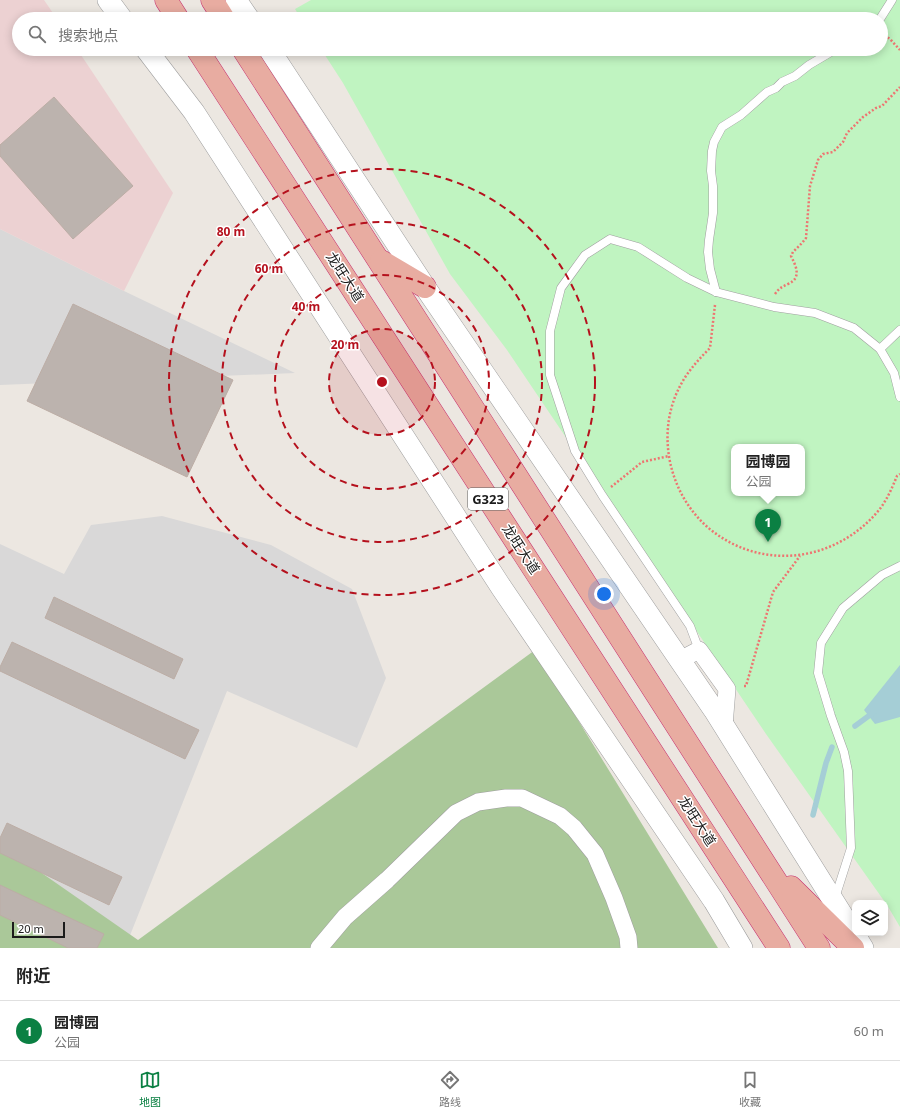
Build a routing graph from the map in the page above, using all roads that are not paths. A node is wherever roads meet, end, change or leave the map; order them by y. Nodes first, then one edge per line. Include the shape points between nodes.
1 (108, 0) edge
2 (166, 0) edge
3 (212, 0) edge
4 (236, 0) edge
5 (892, 0) edge
6 (117, 12) edge
7 (174, 12) edge
8 (220, 12) edge
9 (244, 12) edge
10 (884, 12) edge
11 (151, 56) edge
12 (202, 56) edge
13 (247, 56) edge
14 (273, 56) edge
15 (824, 56) edge
16 (378, 260) junction
17 (425, 287) junction
18 (716, 292) junction
19 (900, 330) edge
20 (880, 349) junction
21 (900, 397) edge
22 (900, 566) edge
23 (699, 650) junction
24 (680, 660) junction
25 (724, 726) junction
26 (764, 861) junction
27 (834, 901) junction
28 (319, 948) edge
29 (629, 948) edge
30 (742, 948) edge
31 (779, 948) edge
32 (819, 948) edge
33 (853, 948) edge
34 (863, 948) edge

1 - 6 street
2 - 7 highway
3 - 8 highway
4 - 9 street
5 - 10 lane
11 - 30 street via 194,112 501,587 714,901
12 - 31 highway, 龙旺大道 / G323
13 - 16 highway, G323
14 - 17 street
15 - 18 lane via 767,92 741,115 722,127 714,142 711,171 713,213 708,252
16 - 17 highway
16 - 26 highway, G323
17 - 24 street
18 - 20 lane via 774,307 815,313 854,328
18 - 23 lane via 687,278 638,247 610,239 585,255 562,288 550,331 550,375 575,451 690,626
19 - 20 lane
20 - 21 lane via 894,373
22 - 27 lane via 882,575 842,608 821,643 818,672 848,771 851,848
23 - 24 street
23 - 25 street via 727,689
24 - 25 street
25 - 27 street
26 - 32 highway, G323
26 - 33 highway
27 - 34 street
28 - 29 street via 345,917 456,813 478,802 522,798 560,816 574,828 594,854 614,898 628,937

